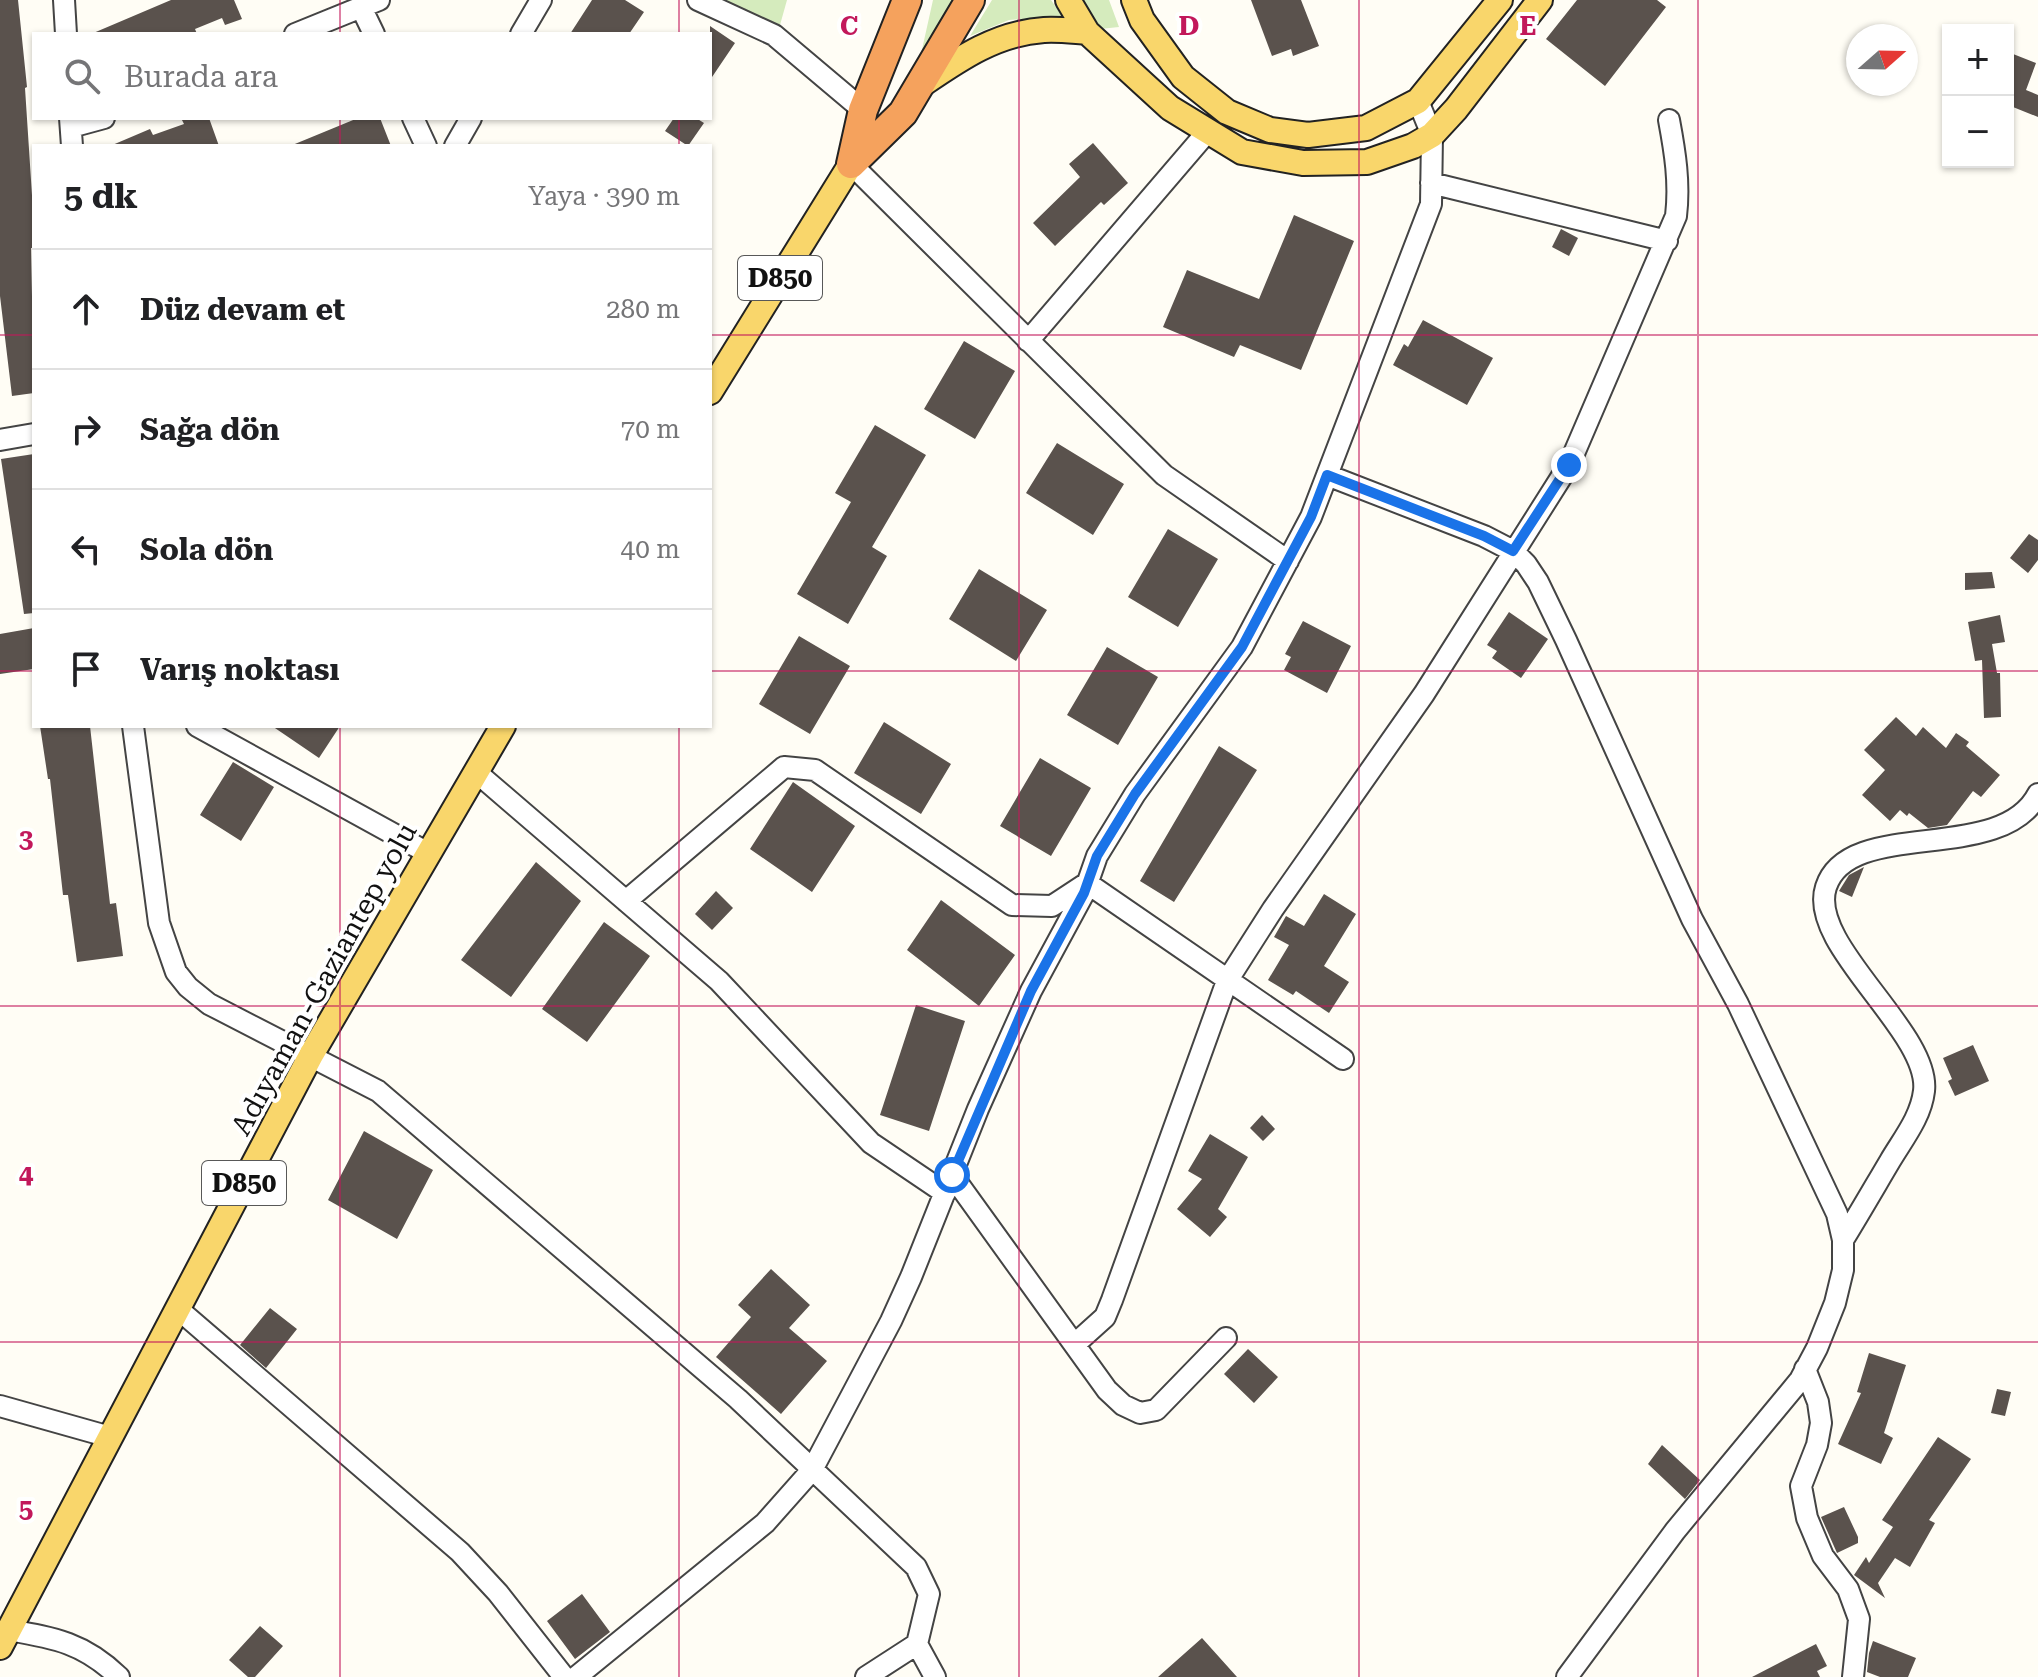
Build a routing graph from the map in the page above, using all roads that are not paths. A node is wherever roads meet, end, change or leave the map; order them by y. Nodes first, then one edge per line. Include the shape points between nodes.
1 (64, 0) edge
2 (541, 0) edge
3 (698, 0) edge
4 (907, 0) edge
5 (970, 0) edge
6 (1068, 0) edge
7 (1134, 0) edge
8 (1500, 0) edge
9 (1540, 0) edge
10 (370, 3) edge
11 (66, 32) edge
12 (300, 32) edge
13 (374, 32) edge
14 (522, 32) edge
15 (1087, 32) junction
16 (921, 85) junction
17 (1418, 101) junction
18 (863, 110) junction
19 (98, 120) edge
20 (414, 120) edge
21 (470, 120) edge
22 (1669, 120) dead end
23 (71, 130) edge
24 (1208, 131) junction
25 (1432, 135) junction
26 (425, 144) edge
27 (456, 144) edge
28 (851, 164) junction
29 (1431, 183) junction
30 (1667, 241) junction
31 (1028, 341) junction
32 (712, 389) edge
33 (32, 434) edge
34 (0, 440) edge
35 (1327, 475) junction
36 (1513, 551) junction
37 (1288, 561) junction
38 (133, 728) edge
39 (201, 728) edge
40 (502, 728) edge
41 (476, 772) junction
42 (2038, 794) edge
43 (428, 853) junction
44 (1087, 883) junction
45 (626, 901) junction
46 (1227, 981) junction
47 (311, 1055) junction
48 (1343, 1059) dead end
49 (948, 1184) junction
50 (1843, 1240) junction
51 (178, 1309) junction
52 (1226, 1338) dead end
53 (1075, 1344) junction
54 (1805, 1369) junction
55 (0, 1406) edge
56 (110, 1437) junction
57 (812, 1470) junction
58 (4, 1638) edge
59 (917, 1644) junction
60 (119, 1677) edge
61 (564, 1677) edge
62 (576, 1677) edge
63 (866, 1677) edge
64 (935, 1677) edge
65 (1567, 1677) edge
66 (1853, 1677) edge

1 - 11 street
2 - 14 street
3 - 18 street via 774,35
4 - 18 highway, D850
5 - 16 highway, D850
6 - 15 main road
7 - 17 main road via 1183,77 1227,112 1270,130 1308,135 1366,128
8 - 17 main road
9 - 25 main road
10 - 12 street
10 - 13 street
15 - 16 main road via 1046,30 994,41
15 - 24 main road via 1170,108
16 - 28 highway, D850 via 903,113
17 - 25 street
18 - 28 highway, D850
19 - 23 street
20 - 26 street
21 - 27 street
22 - 30 street via 1679,194
24 - 25 main road via 1242,152 1303,163 1367,162
24 - 31 street
25 - 29 street
28 - 31 street
28 - 32 main road, D850
29 - 30 street
29 - 35 street via 1431,204
30 - 36 street via 1569,465
31 - 37 street via 1164,475
33 - 34 street
35 - 36 street
35 - 37 street
36 - 46 street via 1424,694
36 - 50 street via 1545,596 1692,919 1837,1214
37 - 44 street via 1242,647 1135,794 1097,856
38 - 47 street via 159,923 176,972 209,1004
39 - 43 street
40 - 41 main road, Adıyaman-Gaziantep yolu / D850
41 - 43 main road, Adıyaman-Gaziantep yolu / D850
41 - 45 street
42 - 50 street via 2026,813 1990,830 1895,844 1852,858 1825,889 1834,937 1910,1045 1924,1088 1919,1112
43 - 47 main road, Adıyaman-Gaziantep yolu / D850
44 - 45 street via 1052,906 1012,905 815,770 784,767
44 - 46 street
44 - 49 street via 1031,991
45 - 49 street via 719,981 871,1143
46 - 48 street
46 - 53 street via 1105,1317
47 - 51 main road, Adıyaman-Gaziantep yolu / D850
47 - 57 street via 378,1091 738,1399
49 - 53 street
49 - 57 street via 891,1321
50 - 54 street via 1835,1303
51 - 56 main road, Adıyaman-Gaziantep yolu / D850
51 - 61 street via 460,1552
52 - 53 street via 1156,1410 1140,1413 1107,1390
54 - 65 street
54 - 66 street via 1821,1423 1801,1486 1823,1556 1848,1589 1859,1619
55 - 56 street
56 - 58 main road, Adıyaman-Gaziantep yolu / D850
57 - 59 street via 924,1580 929,1594
57 - 62 street via 765,1523
58 - 60 street via 68,1642
59 - 63 street
59 - 64 street

